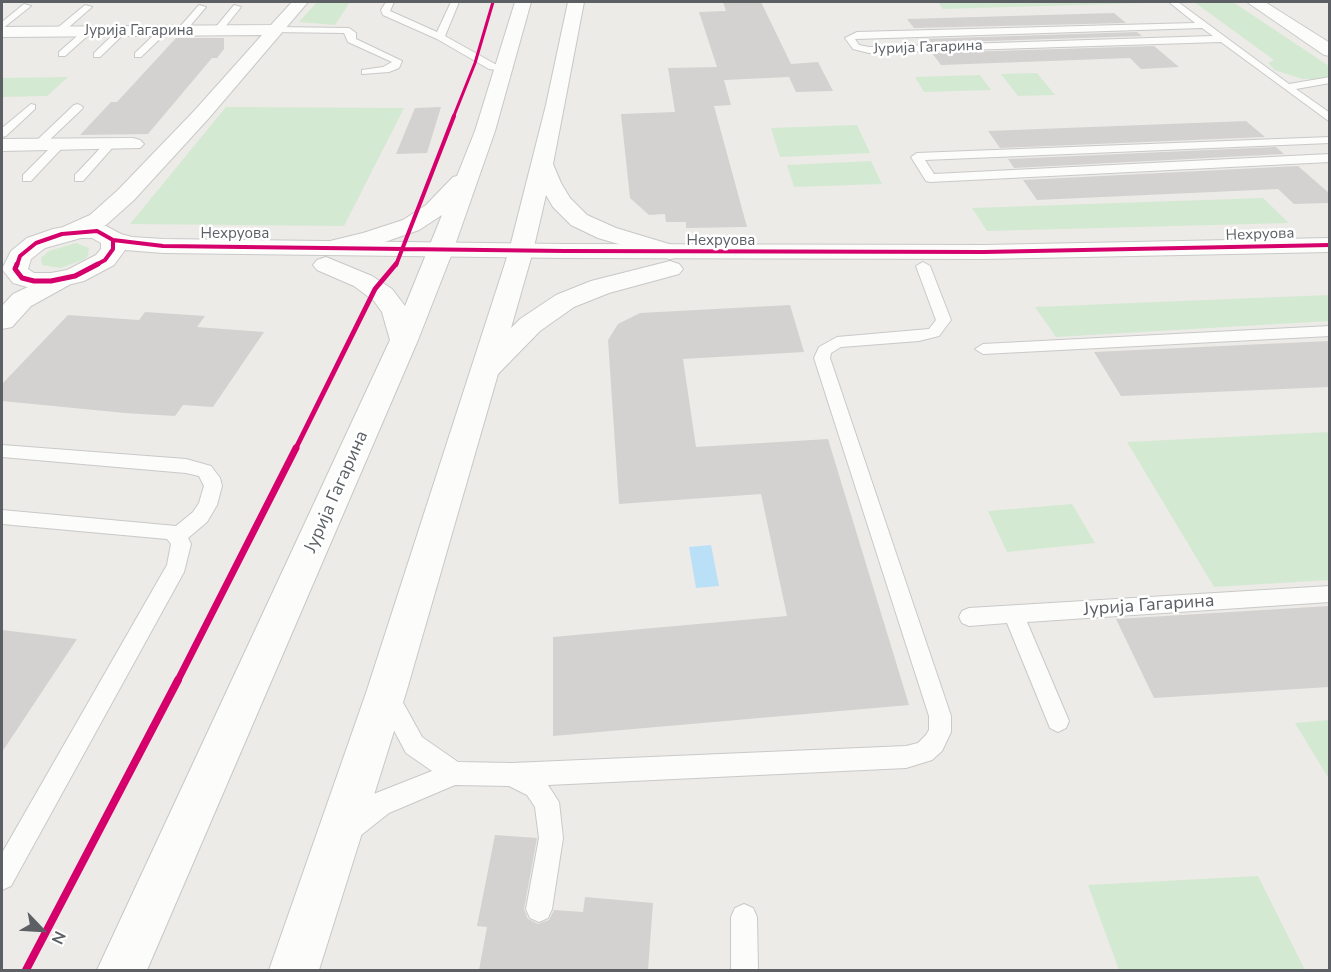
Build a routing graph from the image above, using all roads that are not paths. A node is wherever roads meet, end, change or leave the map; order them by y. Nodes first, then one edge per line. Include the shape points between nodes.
1 (300, 2) edge
2 (390, 2) edge
3 (455, 2) edge
4 (523, 2) edge
5 (576, 2) edge
6 (1173, 2) edge
7 (1255, 2) edge
8 (27, 6) dead end
9 (88, 7) dead end
10 (202, 7) dead end
11 (237, 7) dead end
12 (1204, 25) junction
13 (2, 26) edge
14 (218, 30) junction
15 (276, 30) junction
16 (88, 31) junction
17 (122, 31) junction
18 (163, 31) junction
19 (182, 31) junction
20 (2, 32) edge
21 (58, 32) junction
22 (440, 37) junction
23 (1223, 39) junction
24 (1329, 51) edge
25 (62, 54) dead end
26 (97, 54) dead end
27 (138, 55) dead end
28 (504, 68) junction
29 (366, 72) dead end
30 (1329, 80) edge
31 (1287, 87) junction
32 (1329, 90) edge
33 (31, 107) dead end
34 (78, 107) dead end
35 (1329, 119) edge
36 (2, 134) edge
37 (1329, 140) edge
38 (110, 144) junction
39 (133, 144) dead end
40 (2, 145) edge
41 (48, 145) junction
42 (1329, 158) edge
43 (542, 164) junction
44 (473, 165) junction
45 (27, 178) dead end
46 (79, 178) dead end
47 (108, 229) junction
48 (44, 240) junction
49 (2, 242) edge
50 (1329, 245) edge
51 (330, 256) junction
52 (438, 258) junction
53 (1329, 259) edge
54 (518, 260) junction
55 (670, 261) junction
56 (923, 266) junction
57 (89, 271) junction
58 (16, 277) edge
59 (2, 321) edge
60 (1329, 331) edge
61 (404, 340) junction
62 (983, 349) dead end
63 (486, 372) junction
64 (2, 451) edge
65 (2, 517) edge
66 (177, 536) junction
67 (1329, 594) edge
68 (1014, 615) junction
69 (969, 617) dead end
70 (386, 693) junction
71 (1058, 721) dead end
72 (455, 772) junction
73 (512, 775) junction
74 (338, 837) junction
75 (2, 877) edge
76 (539, 909) dead end
77 (744, 917) dead end
78 (122, 970) edge
79 (294, 970) edge
80 (745, 970) edge

1 - 15 street
2 - 22 lane via 385,12
3 - 22 lane
4 - 28 street, Јурија Гагарина
5 - 43 street
6 - 12 lane
7 - 24 street
8 - 13 lane
9 - 21 lane
10 - 19 lane
11 - 14 lane
12 - 23 lane
12 - 23 lane, Јурија Гагарина via 869,34 850,38 856,47 869,50
14 - 15 street, Јурија Гагарина
14 - 19 street, Јурија Гагарина
15 - 29 lane via 346,30 351,33 351,40 397,61 385,70
15 - 47 street
16 - 17 street, Јурија Гагарина
16 - 21 street, Јурија Гагарина
16 - 25 lane
17 - 18 street, Јурија Гагарина
17 - 26 lane
18 - 19 street, Јурија Гагарина
18 - 27 lane
20 - 21 street, Јурија Гагарина
22 - 28 lane via 489,65
23 - 31 lane
28 - 44 street, Јурија Гагарина
30 - 31 lane
31 - 32 lane
31 - 35 lane
33 - 36 lane
34 - 41 lane
37 - 42 lane via 917,157 930,178
38 - 39 street
38 - 41 street
38 - 46 lane
40 - 41 street
41 - 45 lane
43 - 54 street
43 - 55 street via 561,202 579,220
44 - 51 street via 445,200 422,218
44 - 52 street, Јурија Гагарина
47 - 48 street, Нехруова via 72,232
47 - 51 street, Нехруова via 163,246
47 - 57 street via 113,249
48 - 49 street
48 - 58 street via 24,252
50 - 55 street, Нехруова
51 - 52 street, Нехруова
51 - 57 street, Нехруова
51 - 61 street via 382,295 395,311
52 - 54 street, Нехруова
52 - 61 street, Јурија Гагарина
53 - 56 street, Нехруова
54 - 55 street, Нехруова
54 - 63 street
55 - 56 street, Нехруова
55 - 63 street via 565,300 530,325
56 - 73 lane via 944,320 934,333 837,342 824,351 822,358 940,716 940,732 934,743 924,752 906,757
57 - 58 street via 60,280
58 - 59 street
60 - 62 lane
61 - 78 street, Јурија Гагарина
63 - 70 street
64 - 66 lane via 186,466 206,471 213,486 208,505
65 - 66 lane via 161,531
66 - 75 lane via 181,544 177,566
67 - 68 lane, Јурија Гагарина
68 - 69 lane, Јурија Гагарина
68 - 71 lane
70 - 72 lane via 414,745
70 - 74 street
72 - 73 lane
72 - 74 lane via 380,804
73 - 76 lane via 535,787 547,802 551,838
74 - 79 street
77 - 80 lane

